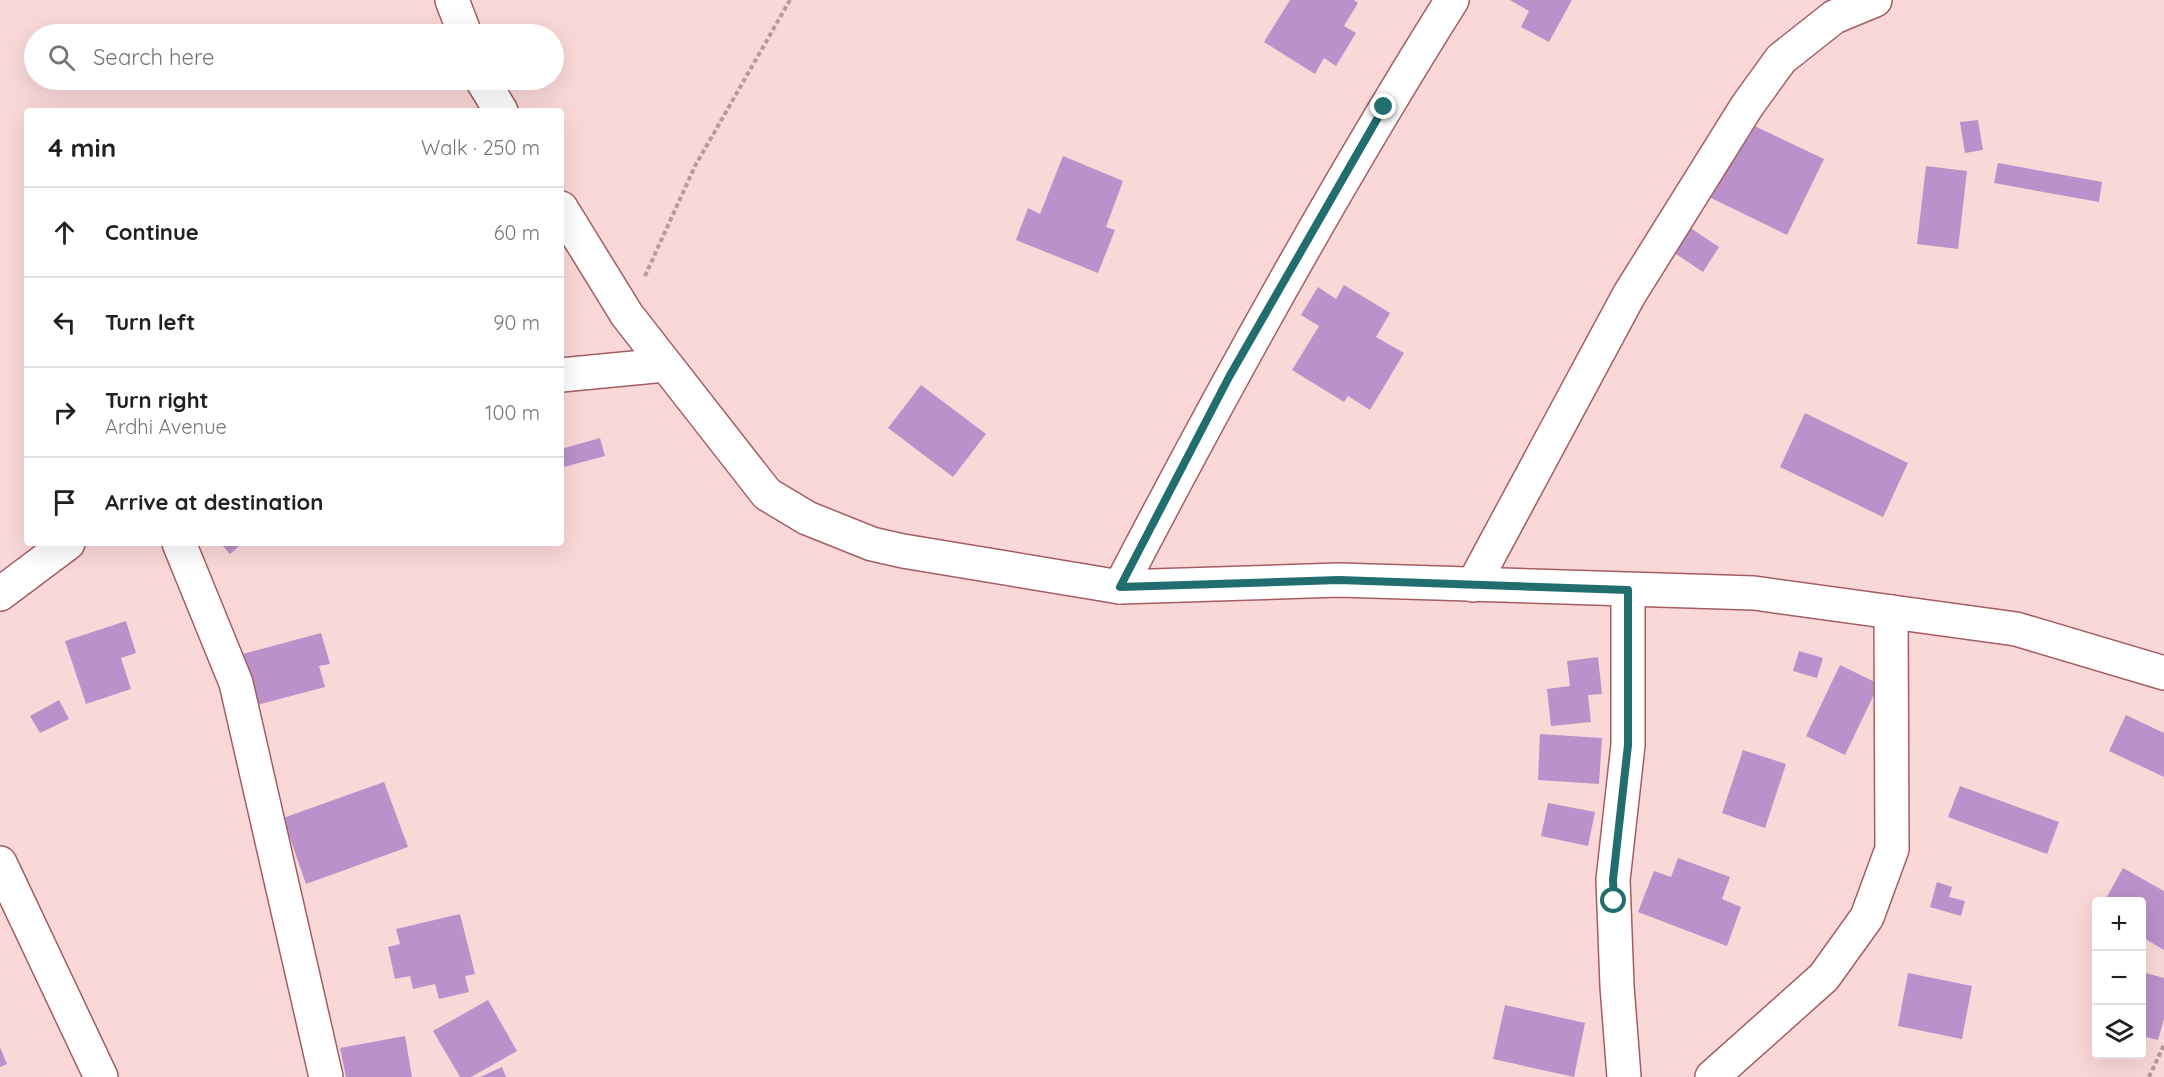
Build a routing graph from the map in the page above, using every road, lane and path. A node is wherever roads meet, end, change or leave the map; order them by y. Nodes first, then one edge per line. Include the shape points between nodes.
1 (452, 0) edge
2 (790, 0) edge
3 (1452, 0) edge
4 (1875, 0) edge
5 (461, 24) edge
6 (488, 90) edge
7 (499, 108) edge
8 (564, 213) edge
9 (627, 315) junction
10 (665, 366) junction
11 (564, 375) edge
12 (64, 546) edge
13 (180, 546) edge
14 (1473, 585) junction
15 (1120, 587) junction
16 (1628, 590) junction
17 (0, 594) edge
18 (1891, 612) junction
19 (2164, 673) edge
20 (0, 863) edge
21 (2164, 1045) edge
22 (101, 1077) edge
23 (326, 1077) edge
24 (1624, 1077) edge
25 (1712, 1077) edge
26 (2149, 1077) edge

1 - 5 street
2 - 9 path via 695,166
3 - 15 street via 1373,125 1229,377
4 - 14 street via 1834,17 1781,59 1747,106 1629,295
6 - 7 street
8 - 9 street
9 - 10 street
10 - 11 street
10 - 15 street via 767,494 807,518 872,544 903,551
12 - 17 street
13 - 23 street via 236,683
14 - 15 street via 1339,580
14 - 16 street
16 - 18 street via 1754,593
16 - 24 street via 1628,745 1613,880
18 - 19 street via 2016,629
18 - 25 street via 1892,849 1874,897 1866,917 1824,977
20 - 22 street
21 - 26 path

